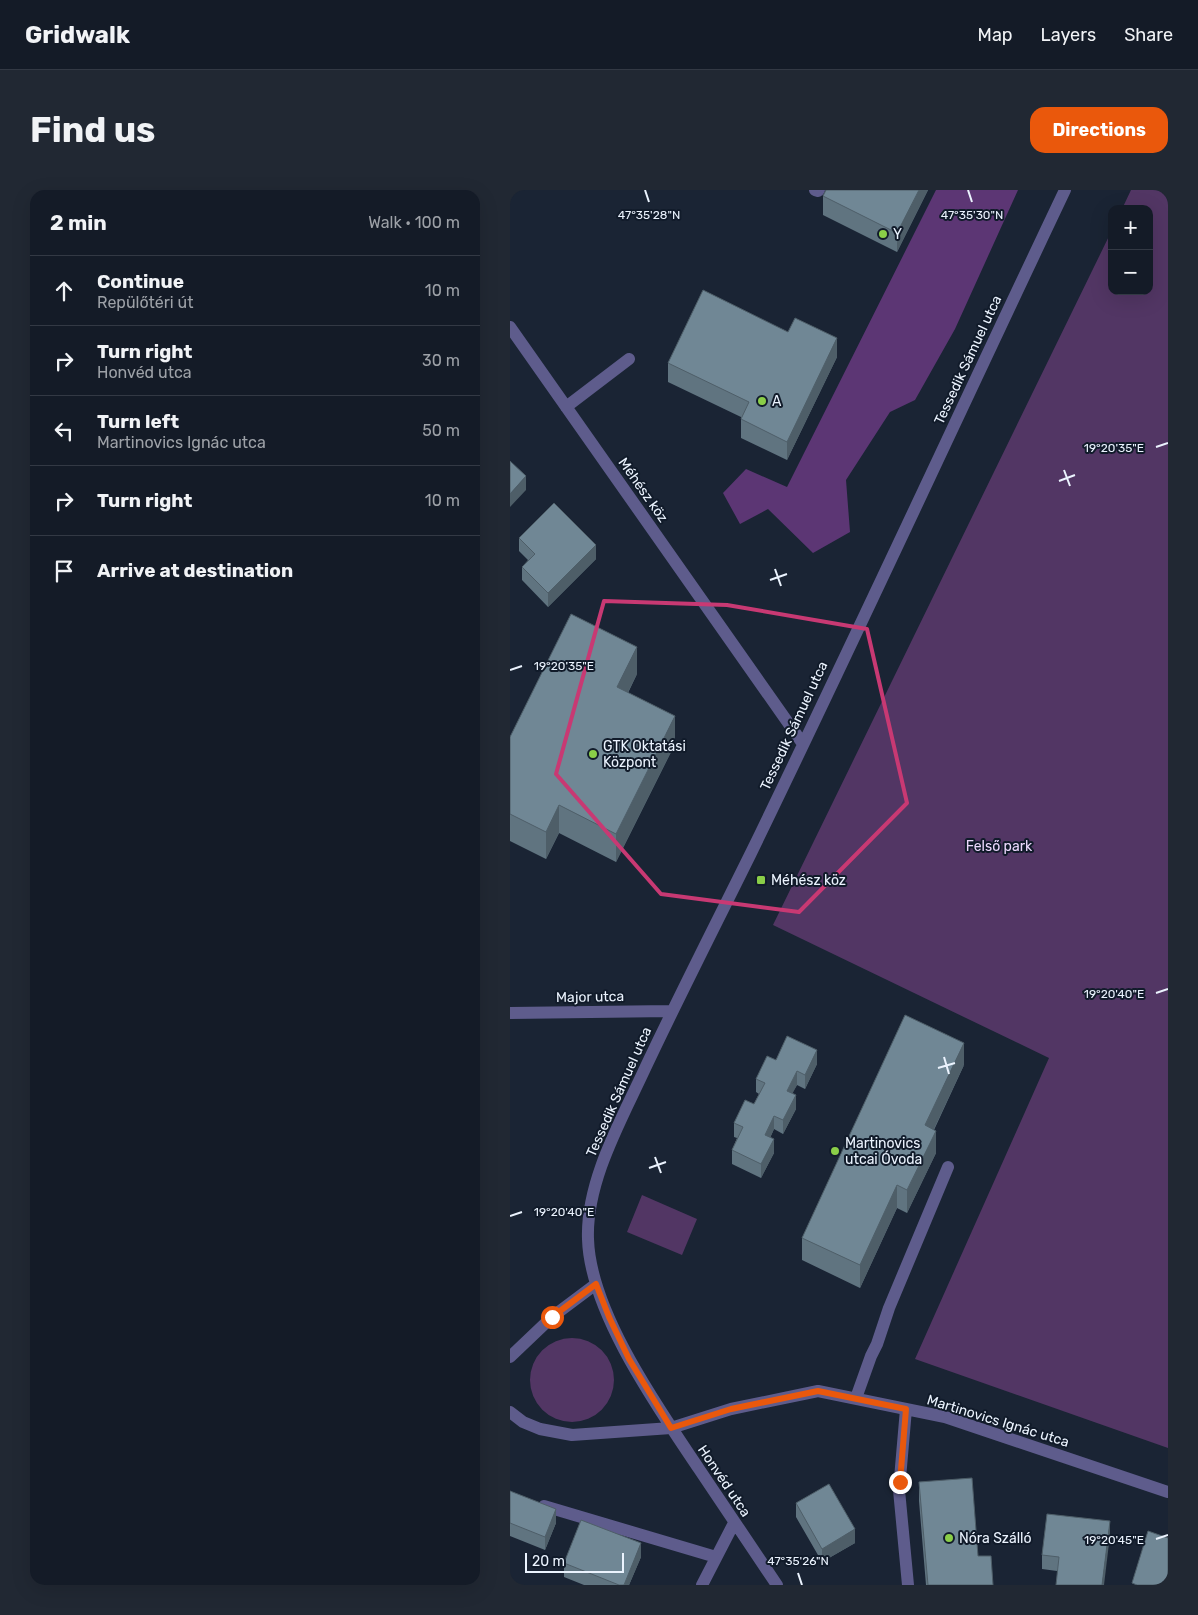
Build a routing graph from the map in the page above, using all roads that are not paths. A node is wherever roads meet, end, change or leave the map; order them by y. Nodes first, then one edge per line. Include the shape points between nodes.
1 (815, 190) edge
2 (819, 190) edge
3 (1065, 190) edge
4 (510, 327) edge
5 (629, 359) dead end
6 (566, 407) junction
7 (803, 744) junction
8 (671, 1011) junction
9 (510, 1013) edge
10 (948, 1167) dead end
11 (596, 1284) junction
12 (510, 1357) edge
13 (856, 1398) junction
14 (906, 1409) junction
15 (510, 1412) edge
16 (671, 1428) junction
17 (1168, 1492) edge
18 (544, 1506) edge
19 (734, 1522) junction
20 (716, 1557) junction
21 (702, 1585) edge
22 (777, 1585) edge
23 (908, 1585) edge

1 - 2 street
3 - 7 street, Tessedik Sámuel utca
4 - 6 street, Méhész köz
5 - 6 street
6 - 7 street, Méhész köz
7 - 8 street, Tessedik Sámuel utca
8 - 9 street, Major utca
8 - 11 street, Tessedik Sámuel utca via 596,1182 588,1240
10 - 13 street via 889,1308
11 - 12 street via 552,1317
11 - 16 street, Honvéd utca via 629,1359
13 - 14 street, Martinovics Ignác utca
13 - 16 street, Martinovics Ignác utca via 818,1391 731,1409
14 - 17 street, Martinovics Ignác utca via 945,1417
14 - 23 street via 899,1490
15 - 16 street, Martinovics Ignác utca via 540,1429 572,1435
16 - 19 street, Honvéd utca
18 - 20 street
19 - 20 street
19 - 22 street, Honvéd utca
20 - 21 street

